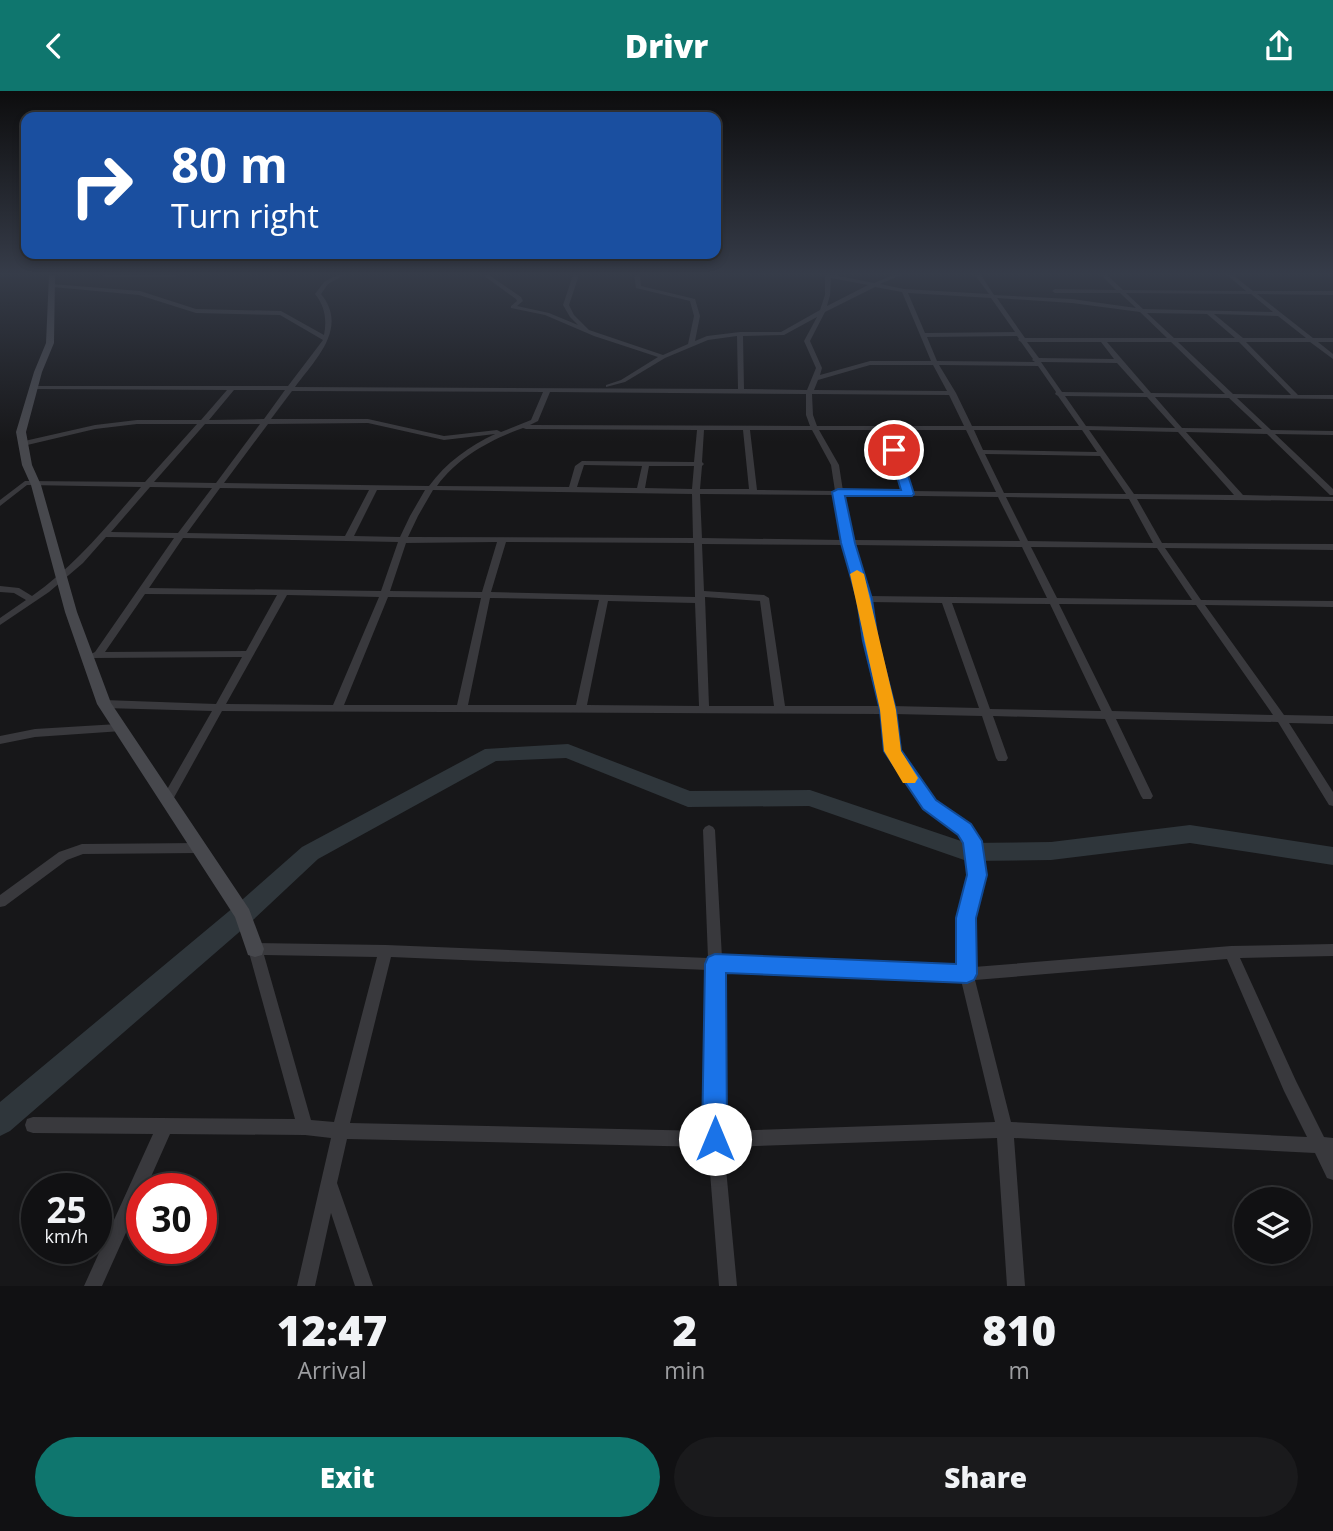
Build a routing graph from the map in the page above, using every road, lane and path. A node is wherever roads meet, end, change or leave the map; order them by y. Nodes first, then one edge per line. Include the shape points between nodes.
1 (50, 331) edge
2 (312, 331) edge
3 (326, 331) edge
4 (584, 331) edge
5 (587, 331) edge
6 (694, 331) edge
7 (788, 331) edge
8 (811, 331) edge
9 (920, 331) edge
10 (1015, 331) edge
11 (1164, 331) edge
12 (1230, 331) edge
13 (1300, 331) edge
14 (589, 333) junction
15 (740, 334) junction
16 (922, 335) junction
17 (1019, 337) junction
18 (326, 339) junction
19 (1102, 339) junction
20 (1173, 339) junction
21 (1240, 339) junction
22 (1311, 339) junction
23 (1333, 340) edge
24 (691, 345) junction
25 (663, 357) junction
26 (1333, 357) edge
27 (1119, 361) junction
28 (1037, 362) junction
29 (934, 363) junction
30 (818, 378) junction
31 (33, 387) junction
32 (232, 389) junction
33 (288, 390) junction
34 (547, 390) junction
35 (592, 390) junction
36 (741, 392) junction
37 (809, 393) junction
38 (953, 393) junction
39 (1058, 394) junction
40 (1151, 395) junction
41 (1233, 395) junction
42 (1297, 397) junction
43 (1333, 397) edge
44 (205, 422) junction
45 (265, 422) junction
46 (516, 427) junction
47 (701, 428) junction
48 (746, 428) junction
49 (812, 428) junction
50 (887, 428) junction
51 (1081, 428) junction
52 (970, 429) junction
53 (1183, 432) junction
54 (1271, 433) junction
55 (1333, 433) edge
56 (23, 444) junction
57 (981, 452) junction
58 (1100, 454) junction
59 (646, 464) junction
60 (700, 464) junction
61 (36, 485) junction
62 (217, 486) junction
63 (148, 487) junction
64 (373, 489) junction
65 (429, 489) junction
66 (572, 490) junction
67 (641, 490) junction
68 (696, 490) junction
69 (752, 491) junction
70 (838, 492) junction
71 (1333, 493) edge
72 (908, 494) junction
73 (1000, 495) junction
74 (1131, 496) junction
75 (1241, 498) junction
76 (1333, 499) edge
77 (0, 504) edge
78 (103, 534) junction
79 (180, 536) junction
80 (348, 539) junction
81 (502, 539) junction
82 (403, 540) junction
83 (699, 541) junction
84 (848, 543) junction
85 (1025, 543) junction
86 (1159, 545) junction
87 (1333, 547) edge
88 (63, 577) junction
89 (0, 589) edge
90 (142, 591) junction
91 (284, 593) junction
92 (385, 593) junction
93 (486, 595) junction
94 (700, 597) junction
95 (604, 598) junction
96 (31, 599) junction
97 (864, 599) junction
98 (946, 600) junction
99 (1055, 601) junction
100 (1199, 602) junction
101 (1333, 604) edge
102 (0, 622) edge
103 (249, 654) junction
104 (93, 655) junction
105 (104, 704) junction
106 (219, 707) junction
107 (337, 708) junction
108 (462, 708) junction
109 (581, 708) junction
110 (704, 708) junction
111 (780, 709) junction
112 (888, 710) junction
113 (988, 713) junction
114 (1110, 717) junction
115 (1282, 720) junction
116 (1333, 720) edge
117 (118, 728) junction
118 (0, 740) edge
119 (1002, 758) dead end
120 (1147, 796) dead end
121 (167, 800) junction
122 (1333, 802) edge
123 (709, 830) dead end
124 (199, 848) junction
125 (0, 902) edge
126 (255, 949) junction
127 (1333, 950) edge
128 (386, 951) junction
129 (1231, 952) junction
130 (715, 964) junction
131 (967, 974) junction
132 (33, 1125) dead end
133 (165, 1126) junction
134 (305, 1127) junction
135 (1005, 1130) junction
136 (341, 1131) junction
137 (715, 1139) junction
138 (1326, 1146) edge
139 (1333, 1172) edge
140 (330, 1185) junction
141 (93, 1286) edge
142 (306, 1286) edge
143 (364, 1286) edge
144 (728, 1286) edge
145 (1016, 1286) edge

1 - 31 street
2 - 18 street
3 - 18 street
4 - 14 street
5 - 14 street
6 - 24 street
7 - 15 street
8 - 30 street via 807,341 818,361
9 - 16 street
10 - 17 street
11 - 20 street
12 - 21 street
13 - 22 street
14 - 25 street
15 - 24 street via 712,336
15 - 36 street
16 - 17 street
16 - 29 street
17 - 19 street
17 - 28 street
18 - 33 street
19 - 20 street
19 - 27 street
20 - 21 street
20 - 41 street
21 - 22 street
21 - 42 street
22 - 23 street
22 - 26 street
24 - 25 street
25 - 35 street via 623,381
27 - 28 street
27 - 40 street
28 - 29 street
28 - 39 street
29 - 30 street via 880,362
29 - 38 street
30 - 37 street
31 - 32 street
31 - 56 street via 22,424
32 - 33 street
32 - 44 street
33 - 34 street
33 - 45 street
34 - 35 street
34 - 46 street via 534,421
35 - 36 street
36 - 37 street
37 - 38 street
37 - 49 street
38 - 52 street
39 - 40 street
39 - 51 street
40 - 41 street
40 - 53 street
41 - 42 street
41 - 54 street
42 - 43 street
44 - 45 street
44 - 56 street via 117,423
44 - 63 street
45 - 46 street via 378,422 444,438
45 - 62 street
46 - 47 street
46 - 65 street via 464,452
47 - 48 street
47 - 60 street
48 - 49 street
48 - 69 street
49 - 50 street
49 - 70 street via 832,457
50 - 52 street
50 - 72 street
51 - 52 street
51 - 53 street
51 - 58 street
52 - 57 street
53 - 54 street
53 - 75 street
54 - 55 street
54 - 71 street
56 - 61 street
57 - 58 street
57 - 73 street
58 - 74 street
59 - 60 street
59 - 66 street via 582,463
59 - 67 street
60 - 68 street
61 - 63 street
61 - 77 street via 24,483
61 - 88 street
62 - 63 street
62 - 64 street
62 - 79 street
63 - 78 street
64 - 65 street
64 - 80 street
65 - 66 street
65 - 82 street
66 - 67 street
67 - 68 street
68 - 69 street
68 - 83 street
69 - 70 street
70 - 72 street
70 - 84 street
72 - 73 street
73 - 74 street
73 - 85 street
74 - 75 street
74 - 86 street
75 - 76 street
78 - 79 street
78 - 88 street
79 - 80 street
79 - 90 street
80 - 82 street
81 - 82 street
81 - 83 street
81 - 93 street
82 - 92 street
83 - 84 street
83 - 94 street
84 - 85 street
84 - 97 street
85 - 86 street
85 - 99 street
86 - 87 street
86 - 100 street
88 - 96 street
88 - 104 street via 71,613
89 - 96 street via 16,590
90 - 91 street
90 - 104 street
91 - 92 street
91 - 103 street
92 - 93 street
92 - 107 street
93 - 95 street
93 - 108 street
94 - 95 street
94 - 110 street
94 - 111 street via 764,598
95 - 109 street
96 - 102 street
97 - 98 street
97 - 112 street
98 - 99 street
98 - 113 street
99 - 100 street
99 - 114 street
100 - 101 street
100 - 115 street
103 - 104 street
103 - 106 street
104 - 105 street
105 - 106 street
105 - 117 street
106 - 107 street
106 - 121 street
107 - 108 street
108 - 109 street
109 - 110 street
110 - 111 street
111 - 112 street
112 - 113 street
112 - 131 street via 892,751 908,777 930,805 964,829 972,841 977,875 966,918
113 - 114 street
113 - 119 street
114 - 115 street
114 - 120 street
115 - 116 street
115 - 122 street
117 - 118 street
117 - 121 street
121 - 124 street
123 - 130 street
124 - 125 street via 82,849 63,856
124 - 126 street via 243,914
126 - 128 street
126 - 134 street
127 - 129 street
128 - 130 street
128 - 136 street
129 - 131 street
129 - 138 street
130 - 131 street
130 - 137 street
131 - 135 street
132 - 133 street
133 - 134 street
133 - 141 street
134 - 136 street
135 - 137 street
135 - 138 street
135 - 145 street
136 - 137 street
136 - 140 street
137 - 144 street
138 - 139 street
140 - 142 street
140 - 143 street

